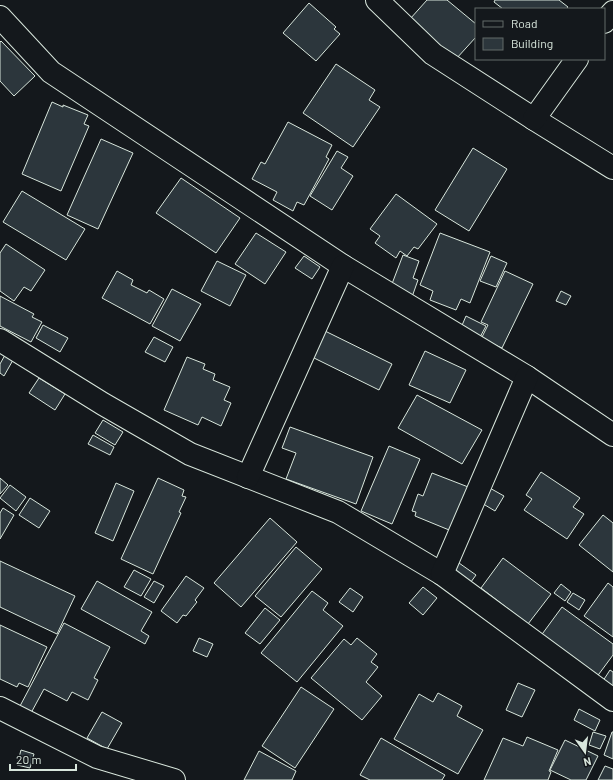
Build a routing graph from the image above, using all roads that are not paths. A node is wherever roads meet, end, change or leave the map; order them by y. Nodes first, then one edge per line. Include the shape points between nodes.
1 (377, 0) edge
2 (613, 12) edge
3 (0, 17) edge
4 (605, 21) edge
5 (576, 60) edge
6 (534, 119) junction
7 (613, 168) edge
8 (343, 266) junction
9 (0, 340) edge
10 (527, 377) junction
11 (613, 435) edge
12 (248, 477) junction
13 (442, 574) junction
14 (613, 700) edge
15 (0, 708) edge
16 (174, 780) edge

1 - 6 street via 433,54
2 - 4 street
3 - 8 street via 51,72
5 - 6 street
6 - 7 street
8 - 10 street
8 - 12 street
9 - 12 street via 190,454
10 - 11 street
10 - 13 street
12 - 13 street via 338,512
13 - 14 street
15 - 16 street via 97,757

